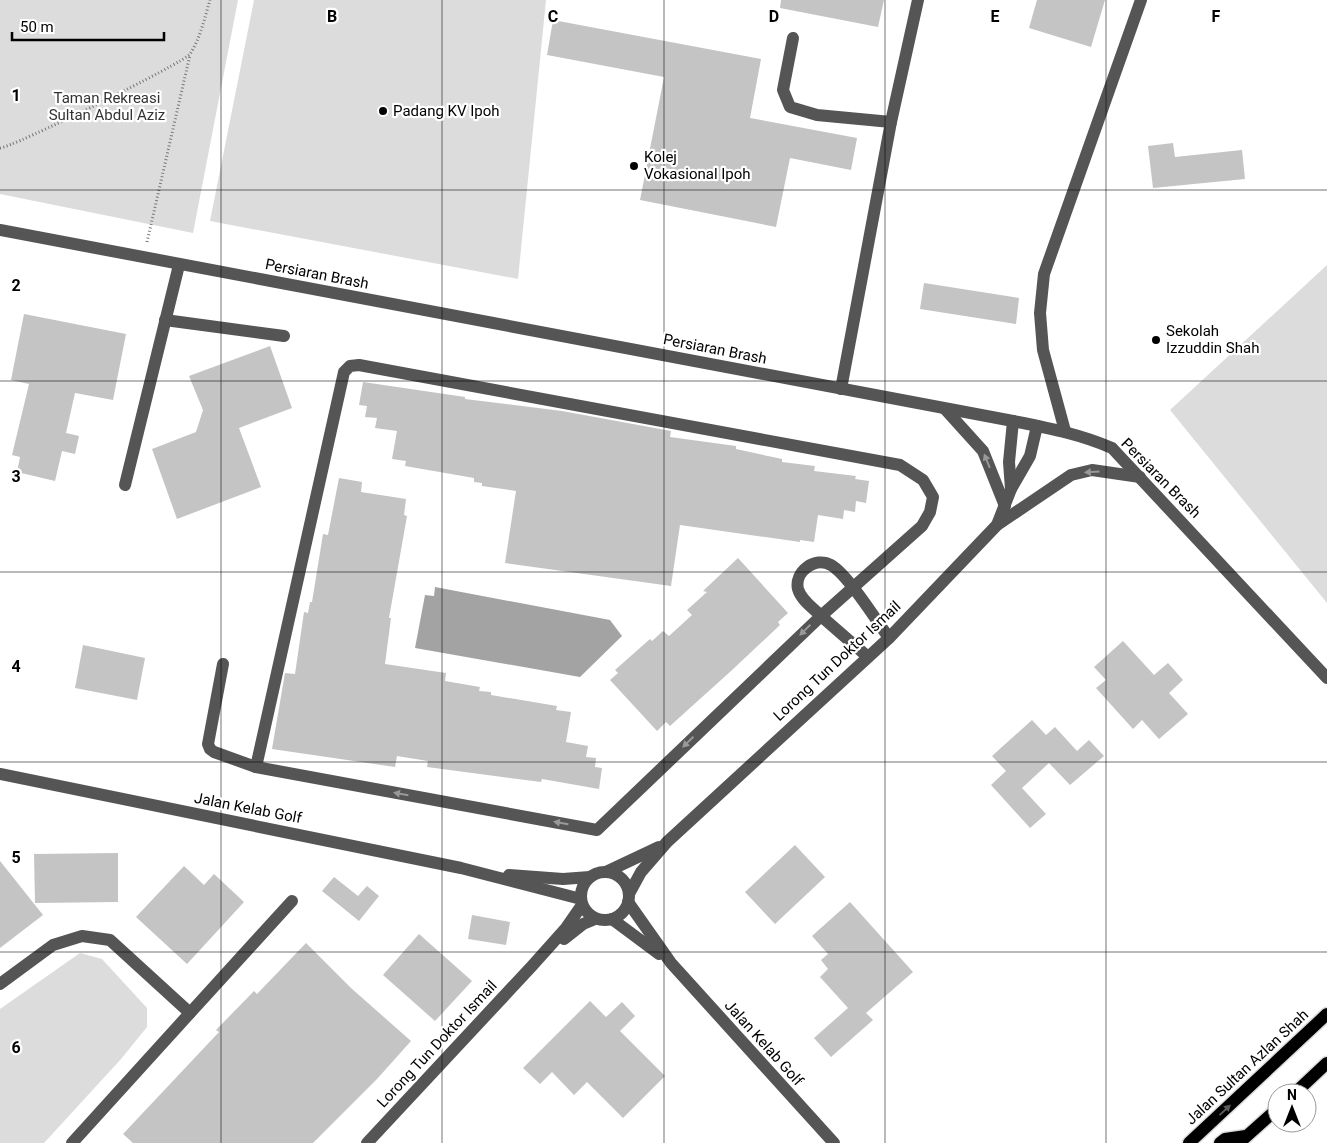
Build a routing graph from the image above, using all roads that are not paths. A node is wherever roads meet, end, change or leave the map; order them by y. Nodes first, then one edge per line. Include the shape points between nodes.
1 (918, 0) edge
2 (1140, 0) edge
3 (793, 38) dead end
4 (891, 122) junction
5 (0, 230) edge
6 (178, 265) junction
7 (165, 320) junction
8 (284, 336) dead end
9 (841, 389) junction
10 (946, 409) junction
11 (1014, 421) junction
12 (1037, 426) junction
13 (1065, 431) junction
14 (1140, 477) junction
15 (125, 485) dead end
16 (1011, 489) junction
17 (1005, 506) junction
18 (997, 525) junction
19 (853, 588) junction
20 (821, 616) junction
21 (889, 638) junction
22 (868, 656) junction
23 (222, 664) dead end
24 (1327, 678) edge
25 (256, 767) junction
26 (0, 774) edge
27 (667, 842) junction
28 (606, 872) junction
29 (489, 874) junction
30 (590, 878) junction
31 (628, 898) junction
32 (292, 901) dead end
33 (581, 902) junction
34 (595, 919) junction
35 (612, 919) junction
36 (671, 963) junction
37 (532, 966) junction
38 (0, 984) edge
39 (190, 1013) junction
40 (1327, 1014) edge
41 (1327, 1063) edge
42 (1306, 1083) edge
43 (1267, 1119) edge
44 (1245, 1141) edge
45 (75, 1142) edge
46 (367, 1143) edge
47 (834, 1143) edge
48 (1189, 1143) edge
49 (1220, 1143) edge

1 - 4 street
2 - 13 street via 1044,274 1040,313 1043,350
3 - 4 street via 783,90 790,107 816,115
4 - 9 street
5 - 6 street, Persiaran Brash
6 - 7 street
6 - 9 street, Persiaran Brash
7 - 8 street
7 - 15 street
9 - 10 street, Persiaran Brash
10 - 11 street, Persiaran Brash
17 -> 10 street via 983,451
11 - 12 street, Persiaran Brash
11 - 16 street, Lorong Tun Doktor Ismail via 1009,462
12 - 13 street, Persiaran Brash
12 - 16 street, Lorong Tun Doktor Ismail via 1030,456
13 - 14 street, Persiaran Brash via 1112,448
14 -> 18 street via 1092,470 1071,475
14 - 24 street, Persiaran Brash
16 - 17 street, Lorong Tun Doktor Ismail
17 - 18 street, Lorong Tun Doktor Ismail
18 - 21 street, Lorong Tun Doktor Ismail
19 - 20 street
19 - 20 street via 831,565 820,562 809,565 798,582 799,590
19 - 21 street
19 - 25 street via 922,526 930,512 933,497 923,480 900,465 359,365 350,366 344,372
20 - 22 street
20 -> 25 street via 596,830
21 - 22 street, Lorong Tun Doktor Ismail
22 - 27 street, Lorong Tun Doktor Ismail
23 - 25 street via 208,744 214,752
26 - 29 street, Jalan Kelab Golf
27 - 28 street, Lorong Tun Doktor Ismail
27 - 31 street, Lorong Tun Doktor Ismail via 641,872
28 - 30 street
28 - 31 street via 621,879
29 - 30 street, Jalan Kelab Golf
29 - 33 street, Jalan Kelab Golf
30 - 33 street via 584,884
31 - 35 street via 625,910
31 - 36 street, Jalan Kelab Golf
32 - 39 street
33 - 34 street
33 - 37 street, Lorong Tun Doktor Ismail via 566,928
34 - 35 street
34 - 37 street, Lorong Tun Doktor Ismail via 572,931
35 - 36 street, Jalan Kelab Golf
36 - 47 street, Jalan Kelab Golf
37 - 46 street, Lorong Tun Doktor Ismail
38 - 39 street via 53,945 82,936 110,940
39 - 45 street
48 -> 40 main road, Jalan Sultan Azlan Shah
41 - 42 main road
43 - 44 main road
44 - 49 main road via 1225,1138

